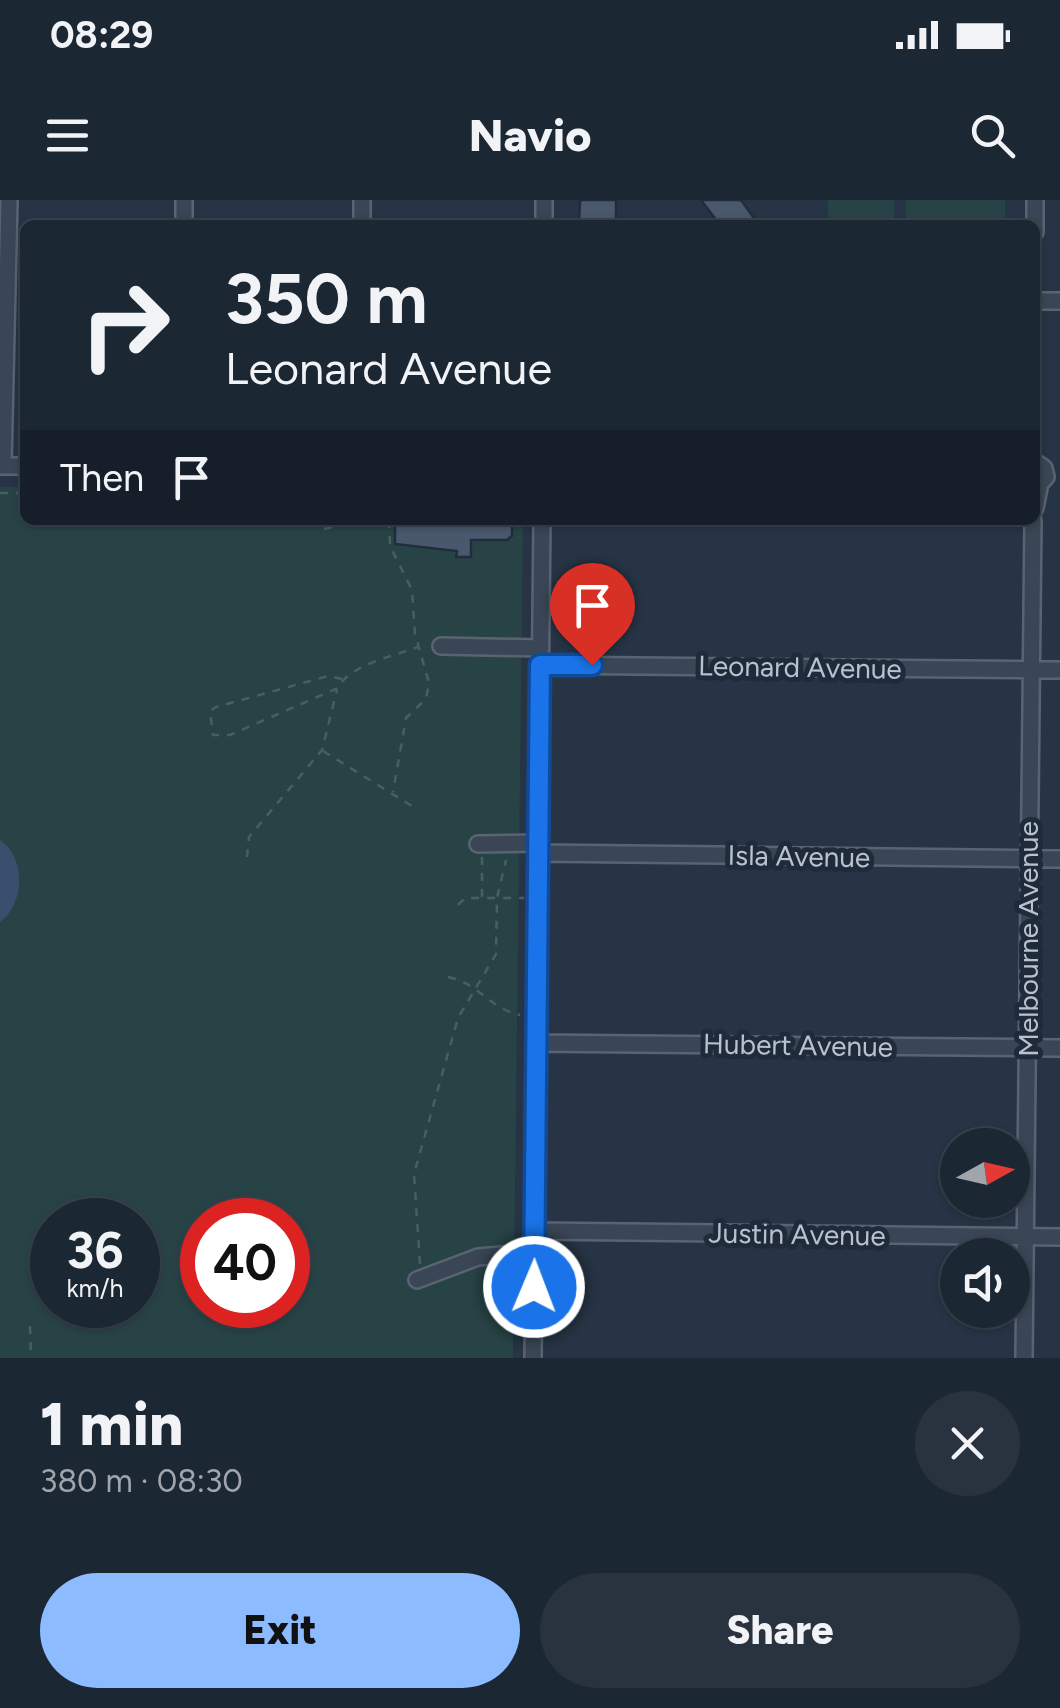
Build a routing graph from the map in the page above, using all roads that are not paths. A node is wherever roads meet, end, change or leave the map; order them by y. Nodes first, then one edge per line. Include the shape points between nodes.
1 (10, 200) edge
2 (2, 324) edge
3 (1, 466) edge
4 (542, 525) edge
5 (1033, 525) edge
6 (441, 646) dead end
7 (540, 656) junction
8 (1031, 670) junction
9 (1060, 670) edge
10 (480, 844) road end
11 (538, 848) junction
12 (1029, 858) junction
13 (1060, 858) edge
14 (536, 1043) junction
15 (1028, 1048) junction
16 (1060, 1048) edge
17 (535, 1232) junction
18 (1026, 1236) junction
19 (1060, 1237) edge
20 (535, 1252) junction
21 (419, 1279) road end
22 (533, 1358) edge
23 (1024, 1358) edge

1 - 2 street
2 - 3 street
4 - 7 street
5 - 8 street, Melbourne Avenue
6 - 7 street, Leonard Avenue
7 - 8 street, Leonard Avenue
7 - 11 street
8 - 9 street, Leonard Avenue
8 - 12 street, Melbourne Avenue
10 - 11 street, Isla Avenue
11 - 12 street, Isla Avenue
11 - 14 street
12 - 13 street, Isla Avenue
12 - 15 street, Melbourne Avenue
14 - 15 street, Hubert Avenue
14 - 17 street
15 - 16 street, Hubert Avenue
15 - 18 street, Melbourne Avenue
17 - 18 street, Justin Avenue
17 - 20 street
18 - 19 street, Justin Avenue
18 - 23 street, Melbourne Avenue
20 - 21 street via 478,1257
20 - 22 street

